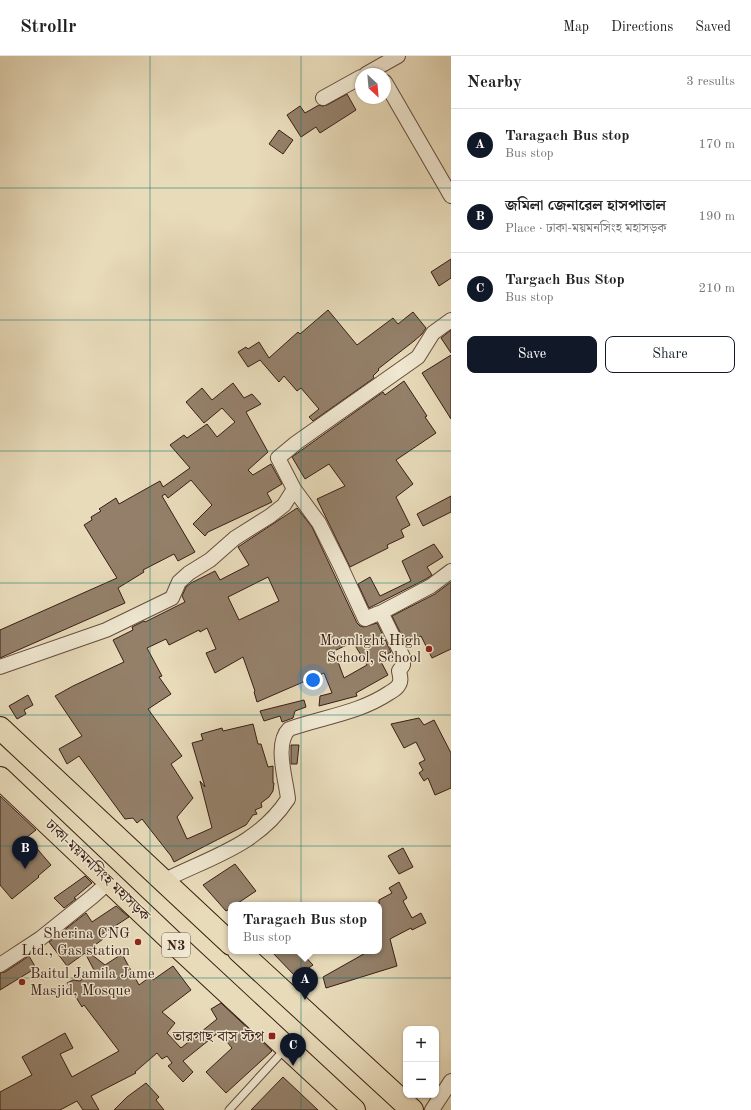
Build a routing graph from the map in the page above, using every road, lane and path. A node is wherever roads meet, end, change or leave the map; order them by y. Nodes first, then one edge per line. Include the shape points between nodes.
1 (398, 56) edge
2 (380, 68) edge
3 (355, 80) edge
4 (391, 92) edge
5 (323, 98) dead end
6 (451, 196) edge
7 (451, 320) edge
8 (294, 489) junction
9 (451, 571) edge
10 (380, 613) junction
11 (0, 667) edge
12 (0, 728) edge
13 (0, 778) edge
14 (110, 881) junction
15 (163, 881) junction
16 (228, 941) edge
17 (242, 954) edge
18 (0, 965) edge
19 (286, 1047) junction
20 (451, 1080) edge
21 (229, 1110) edge
22 (354, 1110) edge
23 (412, 1110) edge
24 (432, 1110) edge

1 - 2 street
3 - 5 street
4 - 6 street
7 - 8 street via 433,332 418,357 278,458
8 - 10 street via 319,523 365,619
8 - 11 street via 284,505 235,538 210,560 178,582 172,598 168,601 106,630
9 - 10 street via 431,586
10 - 15 street via 403,657 399,671 399,686 359,709 289,729 284,735 281,756 288,799 270,822 233,849
12 - 15 highway, N3
13 - 14 highway, ঢাকা-ময়মনসিংহ মহাসড়ক / N3
14 - 18 street via 40,938
14 - 19 highway, ঢাকা-ময়মনসিংহ মহাসড়ক / N3
15 - 16 highway, N3
17 - 23 highway
19 - 21 lane
19 - 22 highway, ঢাকা-ময়মনসিংহ মহাসড়ক / N3
20 - 24 street

